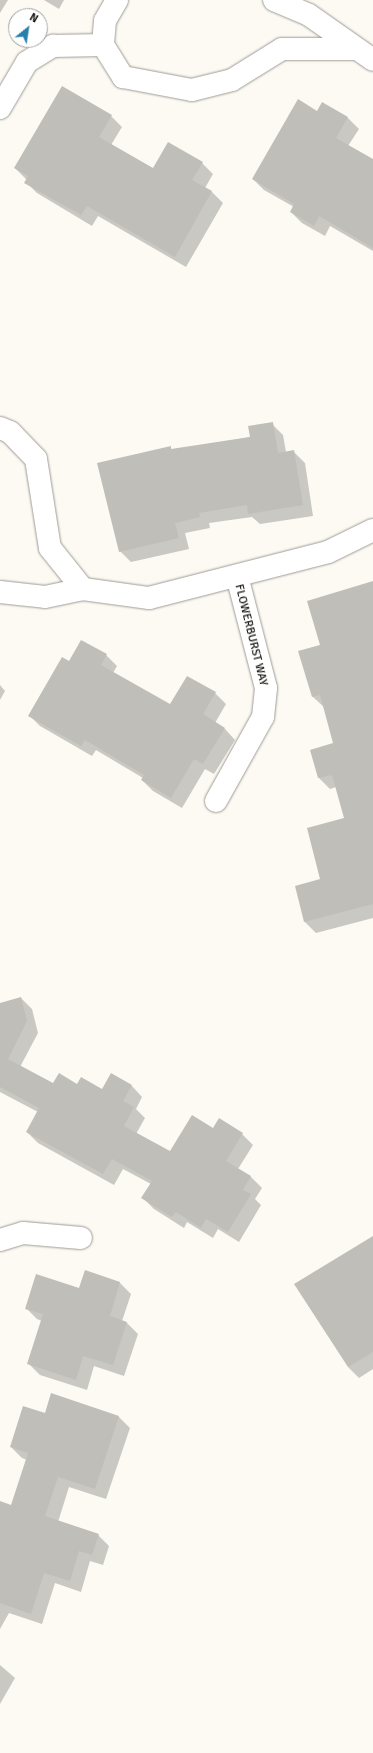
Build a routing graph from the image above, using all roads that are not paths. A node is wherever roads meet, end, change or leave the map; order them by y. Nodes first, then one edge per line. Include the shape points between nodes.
1 (117, 0) edge
2 (274, 0) edge
3 (103, 45) junction
4 (364, 55) edge
5 (0, 108) edge
6 (0, 428) edge
7 (373, 530) edge
8 (237, 576) junction
9 (83, 589) junction
10 (0, 592) edge
11 (216, 801) dead end
12 (81, 1238) dead end
13 (0, 1240) edge

1 - 3 street via 105,21
2 - 4 street via 309,15
3 - 4 street via 123,77 192,90 232,80 282,49
3 - 5 street via 53,46 26,62
6 - 9 street via 10,432 36,460 50,548
7 - 8 street, FLOWERBURST WAY via 328,552
8 - 9 street, FLOWERBURST WAY via 149,598
8 - 11 street, FLOWERBURST WAY via 266,688 263,716
9 - 10 street, FLOWERBURST WAY via 45,597
12 - 13 street via 23,1233

